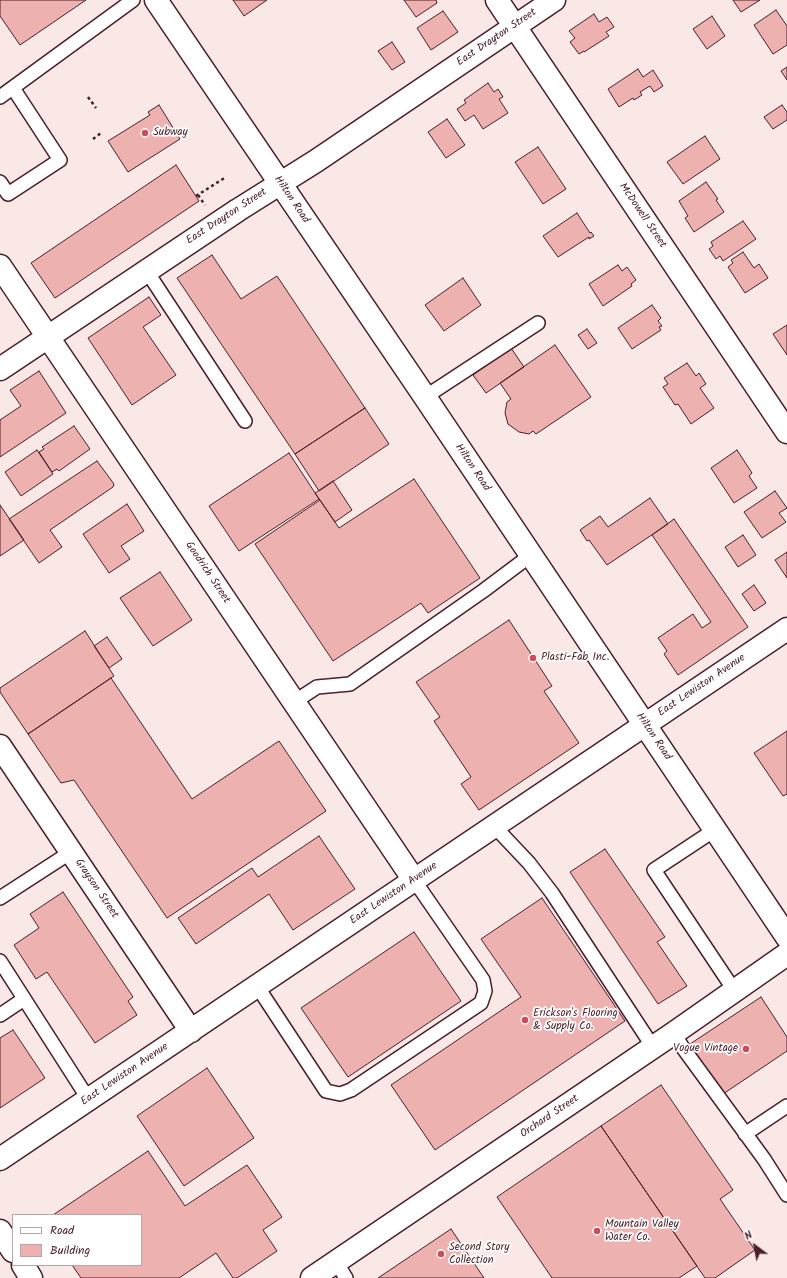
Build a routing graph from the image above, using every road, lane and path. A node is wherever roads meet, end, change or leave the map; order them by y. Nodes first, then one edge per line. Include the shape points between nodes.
1 (133, 0) edge
2 (156, 0) edge
3 (497, 0) edge
4 (554, 0) edge
5 (515, 27) junction
6 (13, 88) junction
7 (0, 97) edge
8 (88, 97) dead end
9 (96, 108) dead end
10 (101, 133) dead end
11 (92, 139) dead end
12 (226, 177) dead end
13 (0, 182) edge
14 (279, 183) junction
15 (196, 196) dead end
16 (0, 266) edge
17 (146, 270) junction
18 (538, 323) dead end
19 (48, 336) junction
20 (0, 369) edge
21 (425, 397) junction
22 (245, 421) dead end
23 (787, 432) edge
24 (531, 555) junction
25 (787, 629) edge
26 (294, 702) junction
27 (645, 725) junction
28 (0, 746) edge
29 (494, 826) junction
30 (716, 829) junction
31 (71, 852) junction
32 (414, 880) junction
33 (0, 898) edge
34 (787, 937) edge
35 (787, 954) edge
36 (0, 961) edge
37 (257, 986) junction
38 (734, 990) junction
39 (24, 999) junction
40 (0, 1015) edge
41 (191, 1031) junction
42 (674, 1033) junction
43 (653, 1047) junction
44 (89, 1100) junction
45 (787, 1106) edge
46 (746, 1134) junction
47 (0, 1159) edge
48 (787, 1195) edge
49 (0, 1231) edge
50 (12, 1249) edge
51 (341, 1270) edge
52 (312, 1278) edge

1 - 6 lane
2 - 14 street, Hilton Road
3 - 5 street, McDowell Street
4 - 5 street, East Drayton Street
5 - 14 street, East Drayton Street via 316,161
5 - 23 street, McDowell Street
6 - 7 lane
6 - 13 lane via 60,160 8,194
8 - 9 path
10 - 11 path
12 - 15 path
14 - 17 street, East Drayton Street
14 - 21 street, Hilton Road
16 - 19 street, Goodrich Street
17 - 19 street, East Drayton Street
17 - 22 lane
18 - 21 lane
19 - 20 street, East Drayton Street
19 - 26 street, Goodrich Street
21 - 24 street, Hilton Road
24 - 26 lane via 350,684 317,687
24 - 27 street, Hilton Road
25 - 27 street, East Lewiston Avenue
26 - 32 street, Goodrich Street
27 - 29 street, East Lewiston Avenue
27 - 30 street, Hilton Road
28 - 31 street, Grayson Street
29 - 32 street, East Lewiston Avenue
29 - 43 lane via 529,863 552,893
30 - 34 street, Hilton Road
30 - 38 lane via 654,870
31 - 33 lane
31 - 41 street, Grayson Street
32 - 37 street, East Lewiston Avenue
32 - 37 lane via 484,980 485,991 481,1003 351,1090 340,1094 326,1091
35 - 38 street, Orchard Street
36 - 39 lane
37 - 41 street, East Lewiston Avenue
38 - 42 street, Orchard Street
39 - 40 lane
39 - 44 lane
41 - 44 street, East Lewiston Avenue
42 - 43 street, Orchard Street
42 - 46 lane
43 - 51 street, Orchard Street
44 - 47 street, East Lewiston Avenue
45 - 46 lane
46 - 48 lane
49 - 50 street
51 - 52 street, Orchard Street

